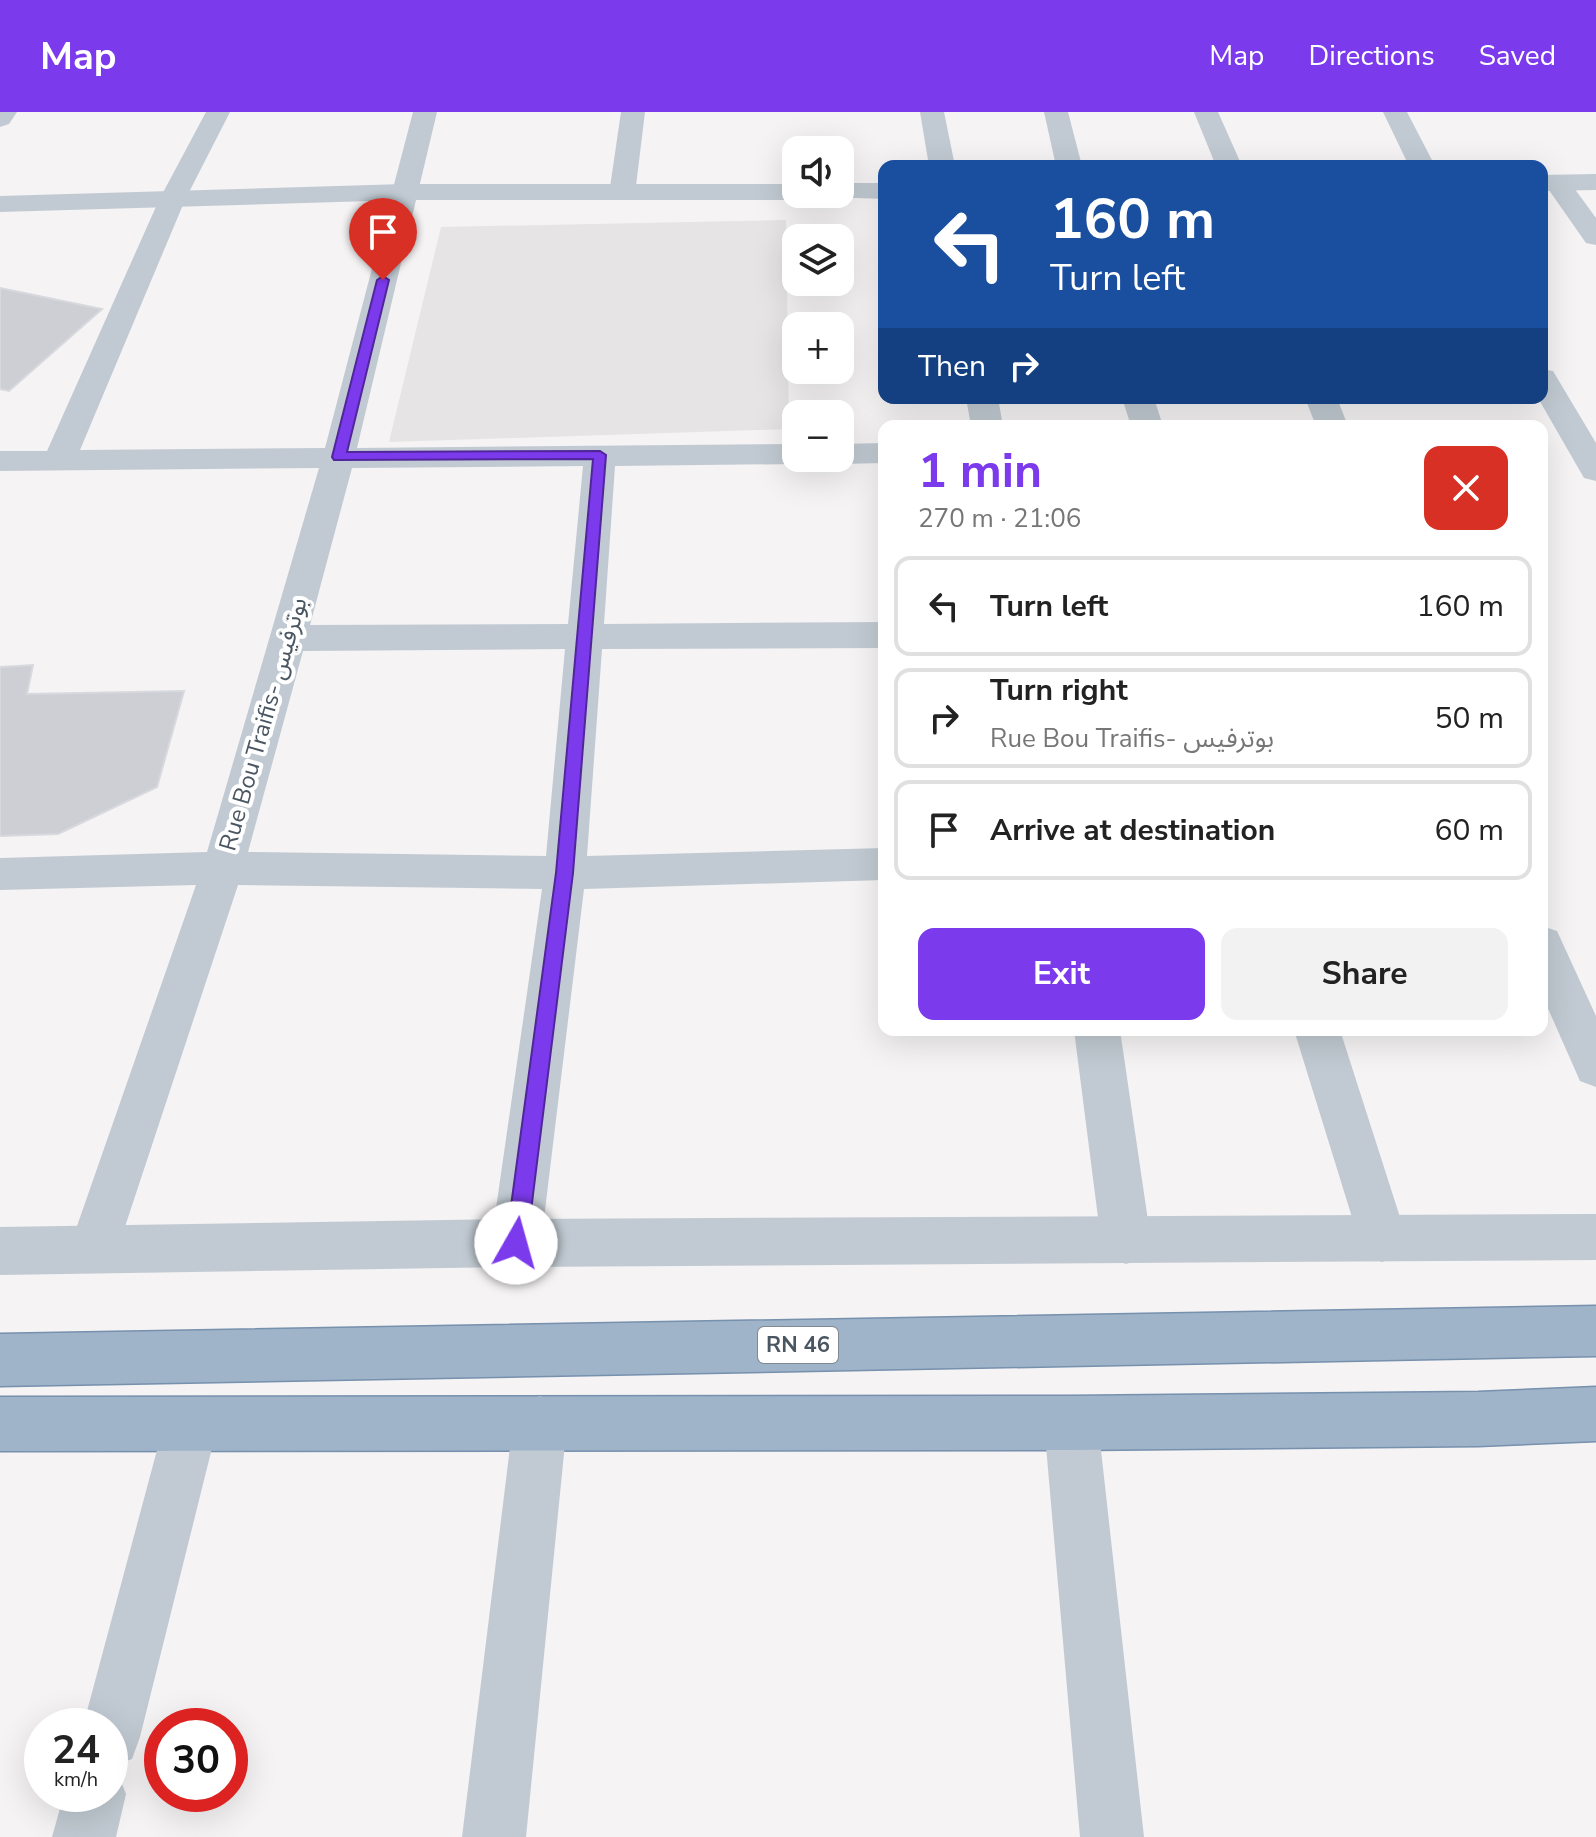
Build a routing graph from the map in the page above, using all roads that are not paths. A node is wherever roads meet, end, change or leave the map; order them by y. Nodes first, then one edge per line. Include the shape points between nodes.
1 (5, 112) edge
2 (218, 112) edge
3 (425, 112) edge
4 (633, 112) edge
5 (932, 112) edge
6 (1056, 112) edge
7 (1206, 112) edge
8 (1395, 112) edge
9 (0, 119) edge
10 (941, 160) edge
11 (1068, 160) edge
12 (1226, 160) edge
13 (1419, 160) edge
14 (1596, 182) edge
15 (1549, 183) edge
16 (854, 191) edge
17 (878, 191) edge
18 (404, 192) junction
19 (782, 192) edge
20 (622, 194) junction
21 (172, 200) junction
22 (0, 204) edge
23 (1596, 237) edge
24 (1548, 385) edge
25 (1582, 425) edge
26 (878, 453) edge
27 (782, 454) edge
28 (854, 454) edge
29 (600, 455) junction
30 (339, 457) junction
31 (60, 458) junction
32 (0, 461) edge
33 (1596, 471) edge
34 (878, 635) edge
35 (584, 637) junction
36 (288, 638) junction
37 (878, 864) edge
38 (223, 868) junction
39 (565, 873) junction
40 (0, 874) edge
41 (1548, 958) edge
42 (1098, 1036) edge
43 (1319, 1036) edge
44 (1596, 1067) edge
45 (1596, 1237) edge
46 (1382, 1239) junction
47 (1126, 1241) junction
48 (516, 1243) junction
49 (94, 1249) junction
50 (0, 1251) edge
51 (1596, 1331) edge
52 (0, 1360) edge
53 (1596, 1414) edge
54 (540, 1423) junction
55 (1071, 1423) junction
56 (0, 1424) edge
57 (191, 1424) junction
58 (118, 1708) edge
59 (90, 1812) edge
60 (84, 1837) edge
61 (494, 1837) edge
62 (1112, 1837) edge

1 - 9 street
2 - 21 street
3 - 18 street, Rue Bou Traifis- بوترفيس
4 - 20 street
5 - 10 street
6 - 11 street
7 - 12 street
8 - 13 street
14 - 15 street
15 - 23 street
16 - 17 street
18 - 20 street
18 - 21 street
18 - 30 street, Rue Bou Traifis- بوترفيس
19 - 20 street
21 - 22 street
21 - 31 street
24 - 25 street
25 - 33 street
26 - 28 street
27 - 29 street
29 - 30 street
29 - 35 street
30 - 31 street
30 - 36 street, Rue Bou Traifis- بوترفيس
31 - 32 street
34 - 35 street
35 - 36 street
35 - 39 street
36 - 38 street, Rue Bou Traifis- بوترفيس
37 - 39 street
38 - 39 street
38 - 40 street
38 - 49 street, Rue Bou Traifis- بوترفيس
39 - 48 street
41 - 44 street
42 - 47 street
43 - 46 street
45 - 46 street
46 - 47 street
47 - 48 street
48 - 49 street
49 - 50 street
51 - 52 highway, RN 46
53 - 55 highway
54 - 55 highway
54 - 57 highway
54 - 61 street
55 - 62 street
56 - 57 highway
57 - 58 street
59 - 60 street

